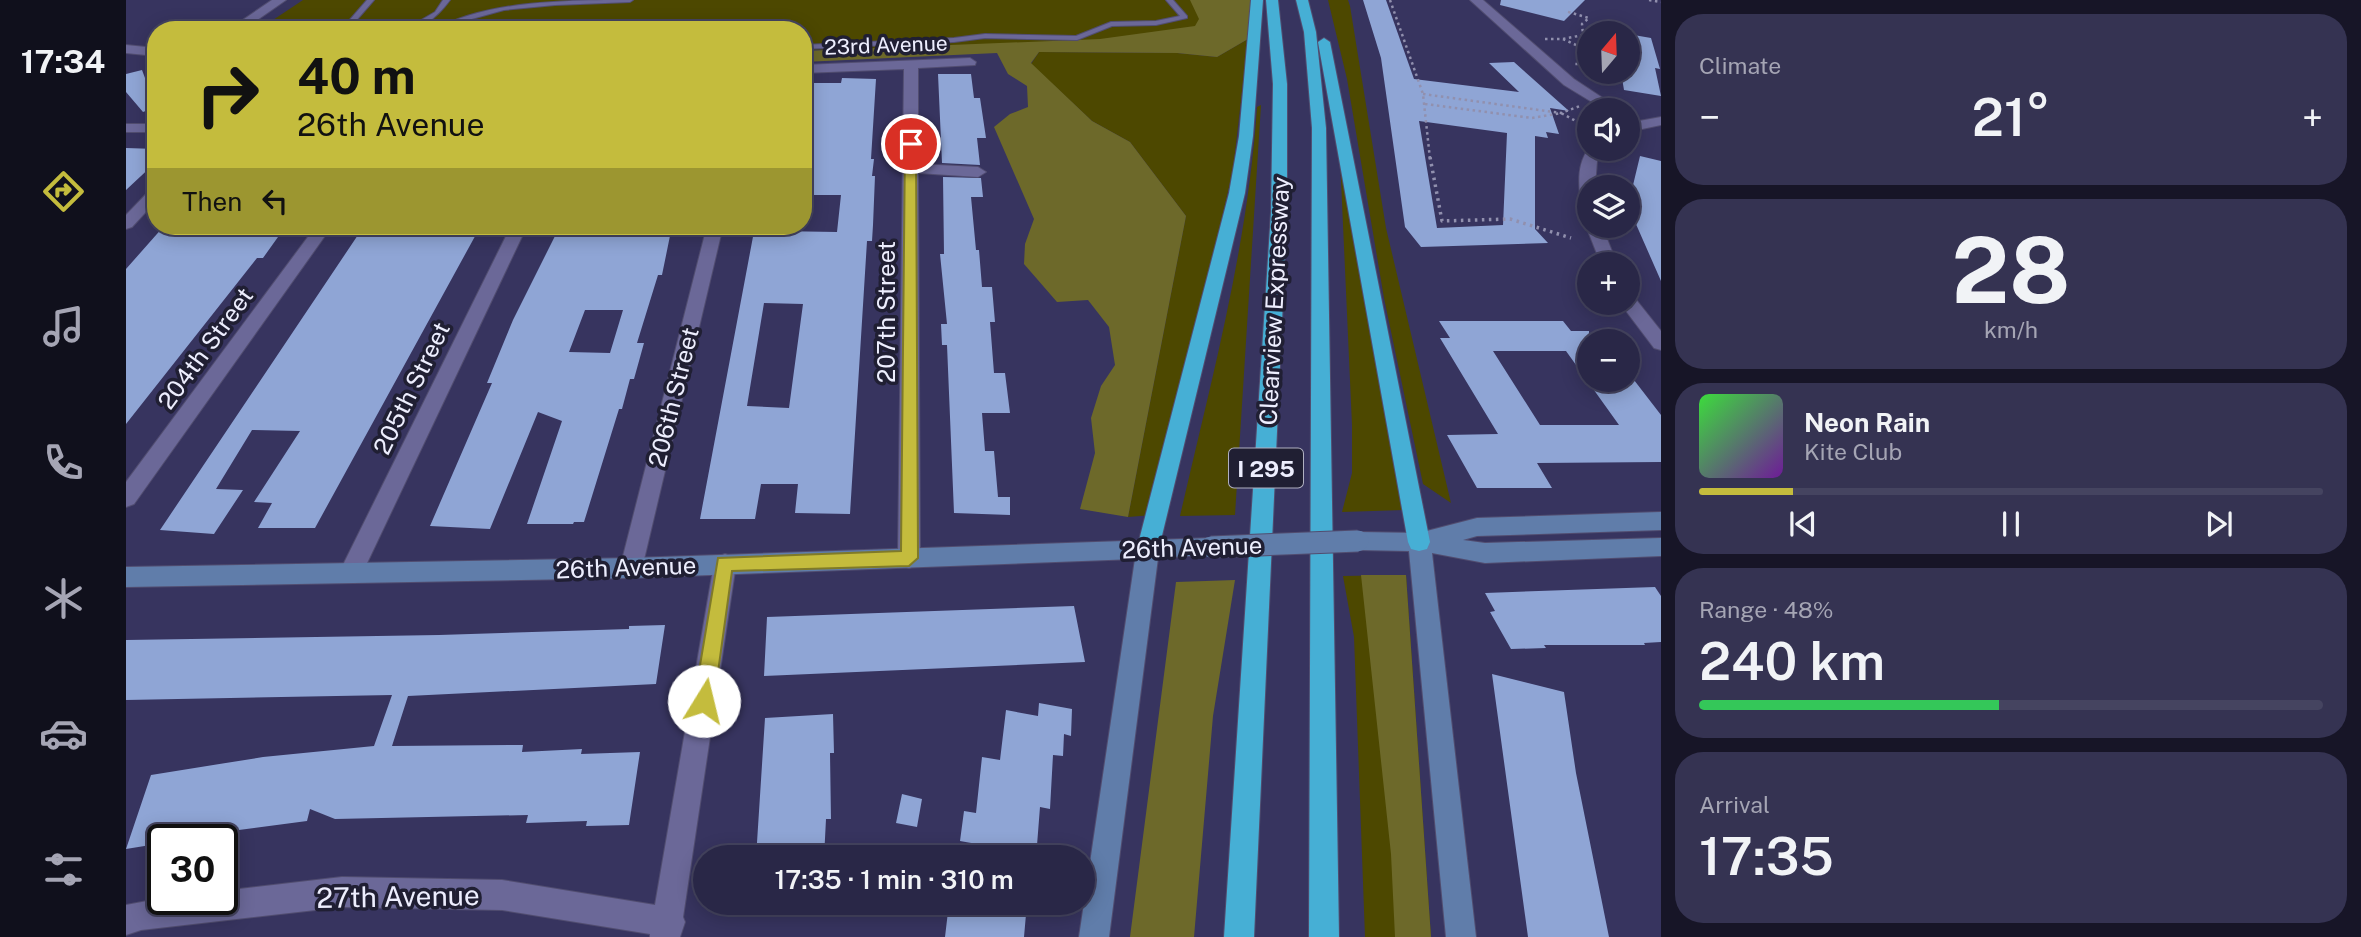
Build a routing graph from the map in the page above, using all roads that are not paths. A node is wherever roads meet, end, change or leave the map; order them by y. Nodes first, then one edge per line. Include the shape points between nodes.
1 (280, 0) edge
2 (371, 0) edge
3 (447, 0) edge
4 (630, 0) edge
5 (1169, 0) edge
6 (1257, 0) edge
7 (1272, 0) edge
8 (1302, 0) edge
9 (1313, 0) edge
10 (1476, 0) edge
11 (248, 21) edge
12 (352, 21) edge
13 (423, 21) edge
14 (448, 21) edge
15 (812, 47) edge
16 (126, 49) edge
17 (147, 51) edge
18 (970, 62) dead end
19 (911, 65) junction
20 (812, 69) edge
21 (1595, 98) edge
22 (1661, 121) edge
23 (1640, 122) edge
24 (126, 128) edge
25 (147, 128) edge
26 (911, 168) junction
27 (978, 172) dead end
28 (147, 202) edge
29 (126, 224) edge
30 (317, 235) edge
31 (515, 235) edge
32 (713, 235) edge
33 (1639, 315) edge
34 (1661, 344) edge
35 (126, 498) edge
36 (1661, 521) edge
37 (1419, 542) junction
38 (1661, 547) edge
39 (1149, 548) junction
40 (909, 558) junction
41 (724, 564) junction
42 (631, 568) junction
43 (351, 573) junction
44 (126, 578) edge
45 (126, 920) edge
46 (668, 929) edge
47 (1094, 937) edge
48 (1239, 937) edge
49 (1324, 937) edge
50 (1461, 937) edge

1 - 11 street
2 - 12 lane
3 - 13 lane
4 - 14 lane via 490,3
5 - 15 lane via 1185,17 1111,24 1077,38 985,36
6 - 39 highway via 1237,193
7 - 48 highway, Clearview Expressway / I 295 via 1282,123
8 - 49 highway, Clearview Expressway / I 295 via 1310,32 1319,128
9 - 37 highway
10 - 21 street via 1569,82
16 - 17 street
18 - 19 street, 23rd Avenue
19 - 20 street, 23rd Avenue
19 - 26 street, 207th Street
22 - 23 street
24 - 25 street
26 - 27 street
26 - 40 street, 207th Street
28 - 29 street
30 - 35 street, 204th Street
31 - 43 street, 205th Street
32 - 42 street, 206th Street
33 - 34 street
36 - 37 street, 26th Avenue via 1478,527
37 - 38 street, 26th Avenue via 1485,553
37 - 39 street, 26th Avenue, bridge
37 - 50 street
39 - 40 street, 26th Avenue
39 - 47 street
40 - 41 street, 26th Avenue
41 - 42 street, 26th Avenue
41 - 46 street
42 - 43 street, 26th Avenue
43 - 44 street, 26th Avenue
45 - 46 street, 27th Avenue via 342,892 502,895

